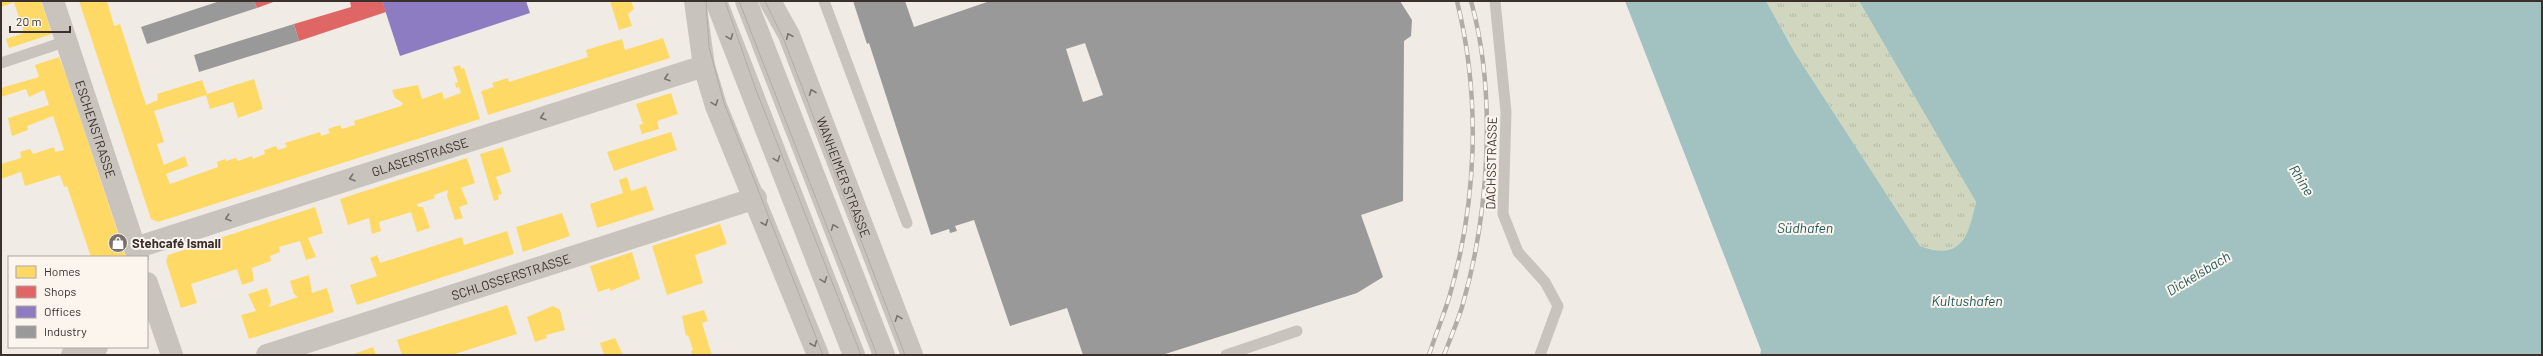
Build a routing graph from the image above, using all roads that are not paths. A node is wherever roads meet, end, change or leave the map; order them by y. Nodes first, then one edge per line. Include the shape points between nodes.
1 (54, 1) edge
2 (695, 1) edge
3 (716, 1) edge
4 (746, 1) edge
5 (770, 1) edge
6 (824, 1) edge
7 (1495, 1) edge
8 (67, 41) junction
9 (1, 63) edge
10 (704, 66) junction
11 (756, 198) junction
12 (907, 223) dead end
13 (137, 252) edge
14 (148, 289) edge
15 (154, 329) edge
16 (1297, 331) dead end
17 (94, 348) edge
18 (72, 355) edge
19 (172, 355) edge
20 (267, 355) edge
21 (818, 355) edge
22 (854, 355) edge
23 (884, 355) edge
24 (912, 355) edge
25 (1226, 355) edge
26 (1540, 355) edge

1 - 8 street, ESCHENSTRASSE
2 - 10 street
3 -> 22 street
23 -> 4 street, WANHEIMER STRASSE
24 -> 5 street, WANHEIMER STRASSE via 789,35
6 - 12 lane
7 - 26 lane, DACHSSTRASSE via 1506,112 1503,214 1518,252 1546,282 1558,306
8 - 9 lane
8 - 13 street, ESCHENSTRASSE
10 -> 11 street via 716,106
10 -> 13 street, GLASERSTRASSE
11 - 20 street, SCHLOSSERSTRASSE
11 -> 21 street
14 - 15 street
15 - 19 street
16 - 25 lane
17 - 18 street

